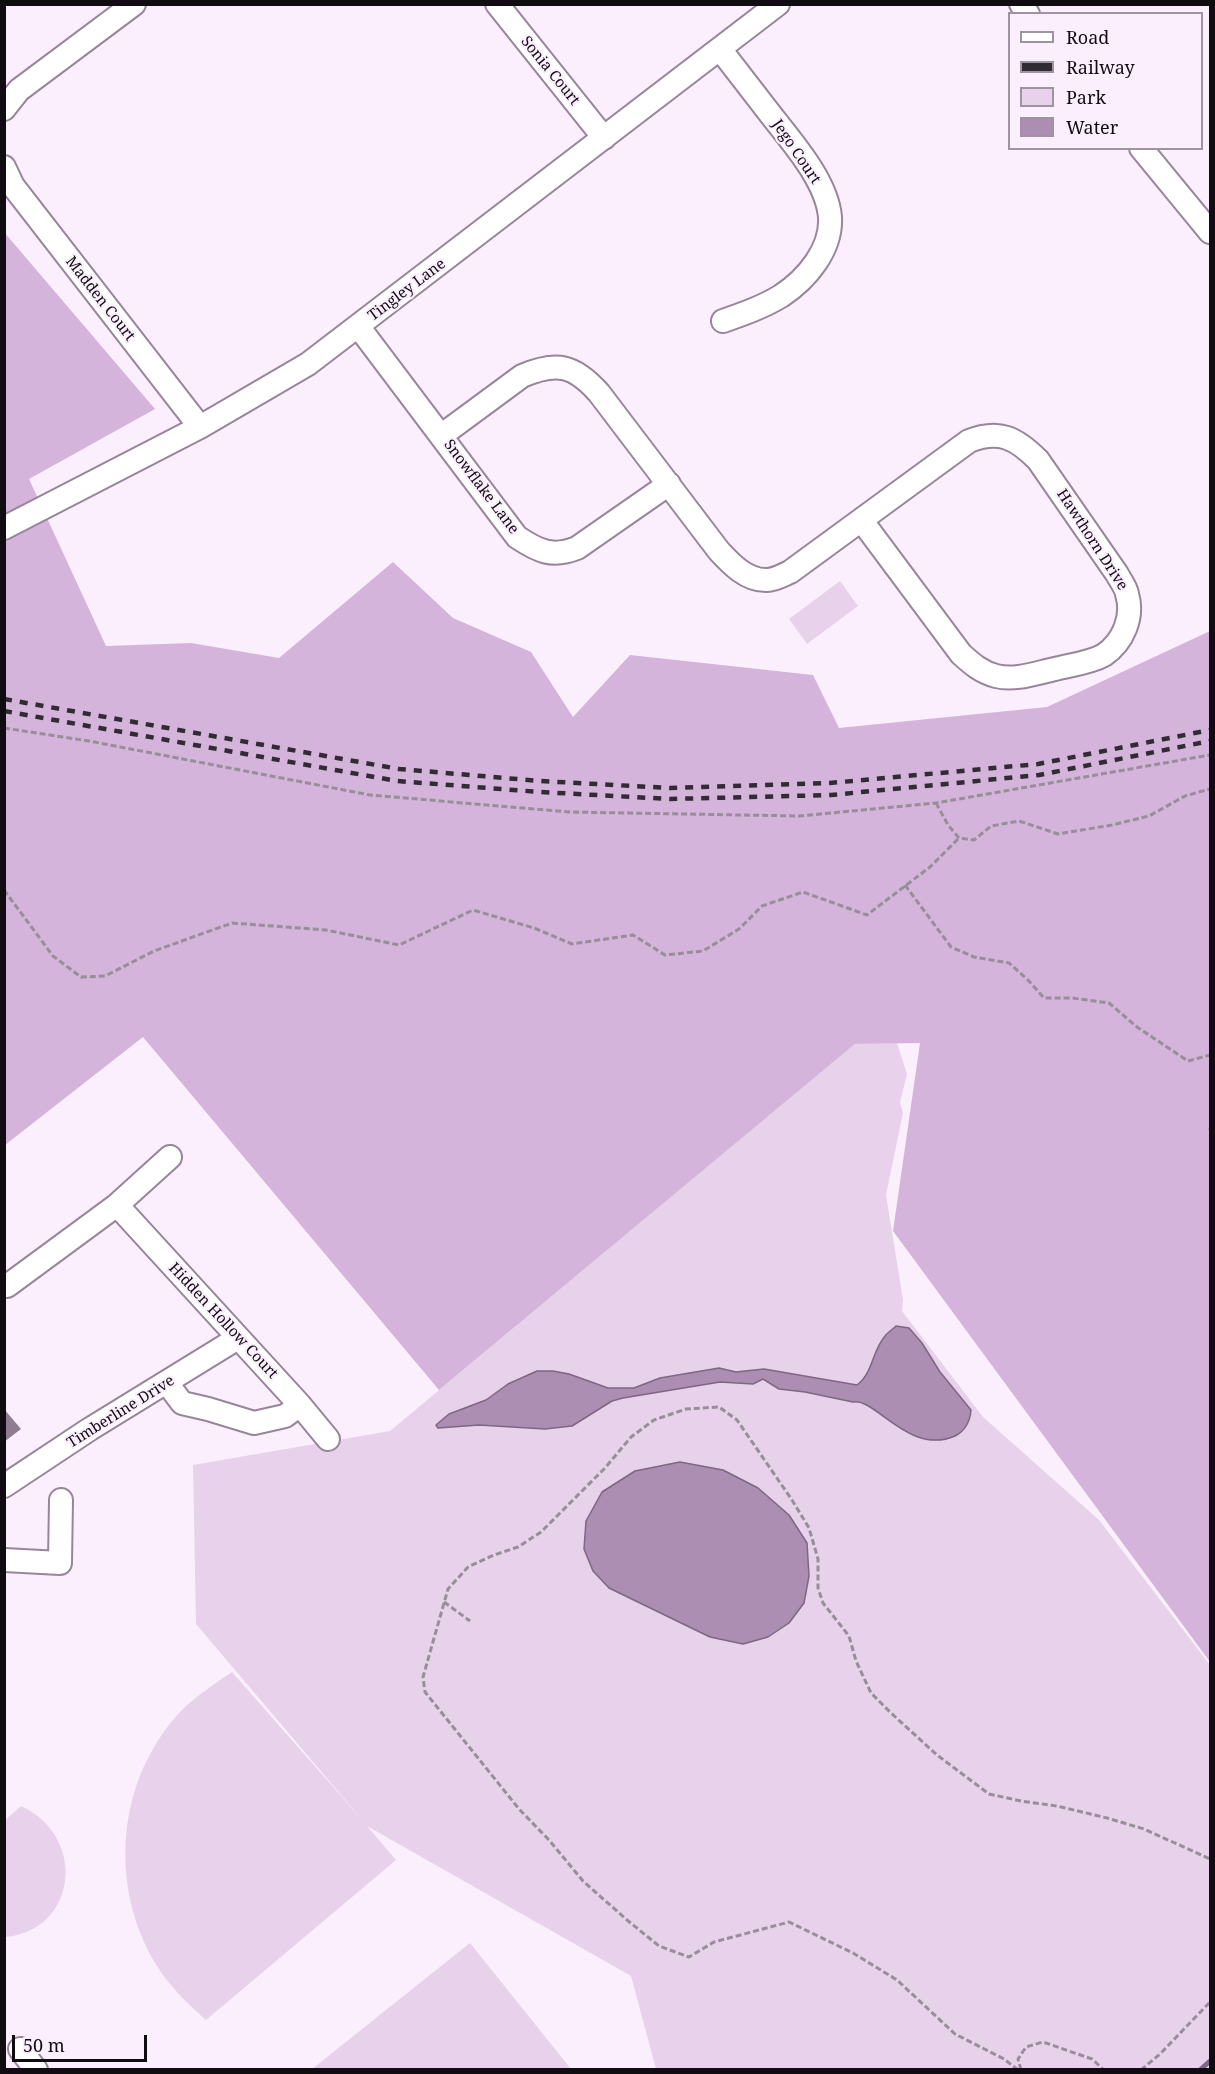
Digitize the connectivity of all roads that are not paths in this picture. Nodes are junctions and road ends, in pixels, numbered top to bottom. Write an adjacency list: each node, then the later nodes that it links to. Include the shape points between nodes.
1 (134, 4): 5 (street, via 19,90)
2 (497, 4): 6 (street, Sonia Court)
3 (778, 4): 4 (street, Tingley Lane)
4 (720, 49): 6 (street, Tingley Lane); 10 (street, Jego Court, via 802,156 821,188 830,216 828,239 802,280 782,295)
5 (4, 110)
6 (604, 138): 11 (street, Tingley Lane)
7 (1143, 150): 9 (street)
8 (4, 168): 12 (street, Madden Court, via 13,186)
9 (1210, 232)
10 (723, 321)
11 (358, 326): 12 (street, Tingley Lane, via 308,364); 13 (street, Snowflake Lane)
12 (200, 427): 16 (street, Tingley Lane)
13 (442, 435): 14 (street, Hawthorn Drive, via 522,376 552,367 571,369 599,393); 14 (street, Snowflake Lane, via 517,537 547,553 577,548)
14 (669, 484): 15 (street, Hawthorn Drive, via 719,551 736,569 756,578 767,580 790,573)
15 (862, 521): 15 (street, Hawthorn Drive, via 961,654 980,671 1017,678 1087,661 1118,643 1127,626 1130,608 1117,574 1038,460 1015,441 985,434 969,441)
16 (4, 528)
17 (170, 1157): 18 (street)
18 (117, 1205): 19 (street); 20 (street, Hidden Hollow Court)
19 (8, 1286)
20 (238, 1338): 21 (street, Timberline Drive); 22 (street, Hidden Hollow Court)
21 (167, 1383): 22 (street, via 182,1403 254,1423 285,1416); 24 (street, Timberline Drive)
22 (300, 1405): 23 (street, Hidden Hollow Court)
23 (328, 1439)
24 (4, 1486)
25 (61, 1500): 26 (street, via 60,1563)
26 (4, 1560)
27 (20, 2049): 28 (street)
28 (36, 2070)

